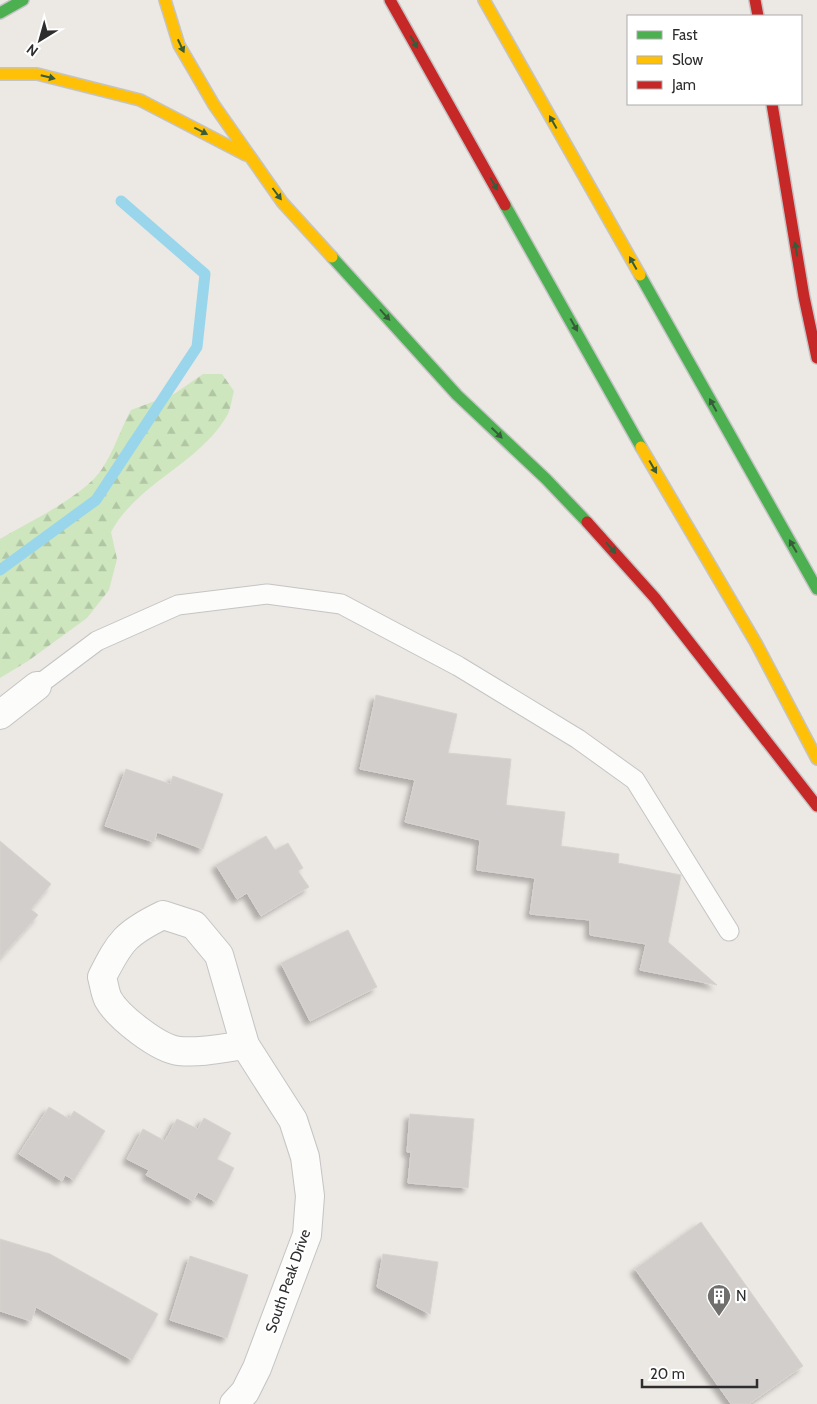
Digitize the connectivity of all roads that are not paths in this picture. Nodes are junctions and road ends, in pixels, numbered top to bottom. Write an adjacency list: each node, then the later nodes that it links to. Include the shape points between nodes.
1 (23, 0): 6 (main road)
2 (165, 0): 10 (main road, one-way to 10, via 179,45)
3 (390, 0): 15 (main road, one-way to 15, via 646,455 756,643)
4 (484, 0): 12 (main road, one-way to 4)
5 (755, 0): 7 (main road)
6 (0, 13)
7 (758, 15)
8 (0, 74): 10 (main road, one-way to 10, via 37,74 140,100)
9 (772, 105): 11 (main road, one-way to 9)
10 (248, 155): 16 (main road, one-way to 16, via 282,202 457,395 546,479 655,598)
11 (817, 358)
12 (817, 588)
13 (37, 686): 14 (street); 17 (lane, via 97,641 178,605 267,594 341,604 458,666 578,739 635,780)
14 (0, 715)
15 (817, 759)
16 (817, 806)
17 (729, 931)
18 (245, 1045): 18 (street, South Peak Drive, via 206,1051 177,1051 151,1039 129,1022 108,999 102,977 115,951 135,929 163,916 194,925 219,955); 19 (street, South Peak Drive, via 293,1120 305,1157 310,1196 307,1234 257,1368 245,1392)
19 (234, 1404)

